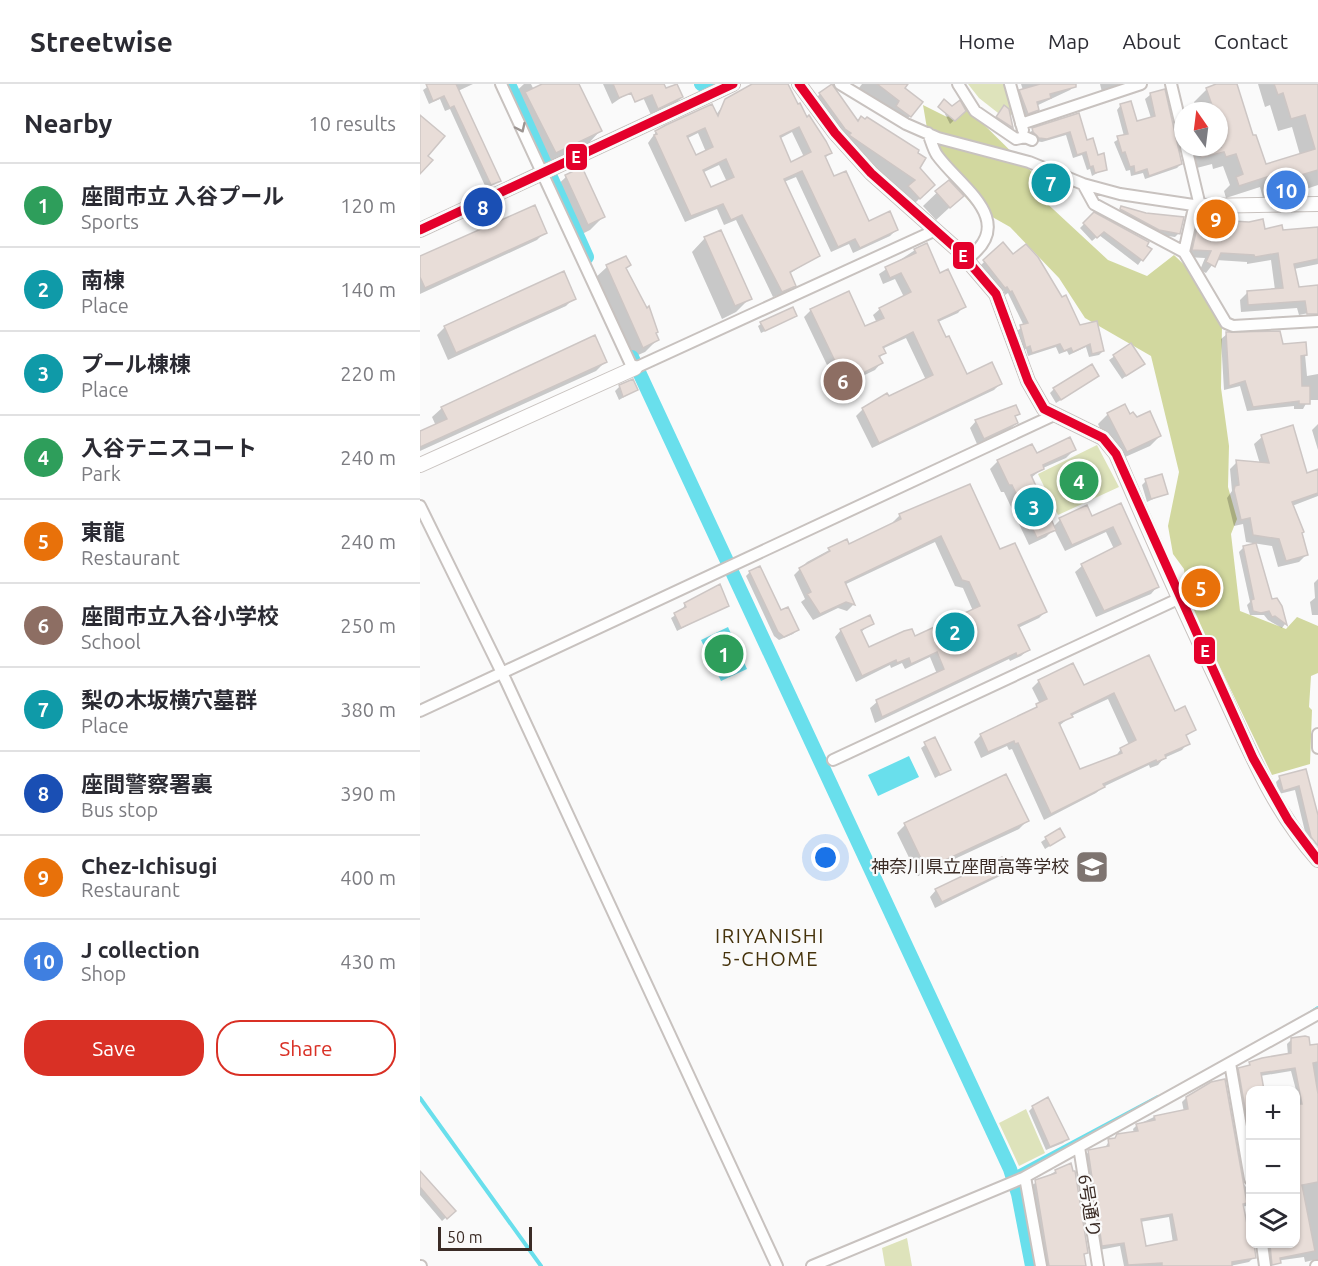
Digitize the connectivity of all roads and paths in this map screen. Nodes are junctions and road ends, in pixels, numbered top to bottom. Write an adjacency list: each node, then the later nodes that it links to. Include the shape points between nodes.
1 (501, 84): 13 (street, one-way to 13)
2 (733, 84): 13 (street)
3 (800, 84): 18 (street, via 835,133 871,172)
4 (840, 84): 11 (street)
5 (958, 84): 10 (street, via 975,111 1016,139 1028,138)
6 (1010, 84): 10 (street)
7 (1141, 84): 10 (street)
8 (1171, 84): 9 (street)
9 (1175, 102)
10 (1021, 124)
11 (928, 133): 14 (street, via 1029,162); 20 (street, via 936,153 986,212 985,242)
12 (1188, 156): 16 (street)
13 (543, 172): 17 (street); 22 (street)
14 (1083, 184): 16 (street); 19 (street, via 1094,204)
15 (1318, 204): 16 (street)
16 (1200, 206): 19 (street, via 1193,212)
17 (420, 230)
18 (936, 230): 20 (street); 22 (street)
19 (1184, 252): 21 (street, via 1226,323 1233,326)
20 (967, 259): 23 (street, via 1000,300 1032,391)
21 (1318, 321)
22 (638, 367): 24 (street)
23 (1052, 416): 26 (street, via 1104,438 1116,454); 27 (street)
24 (420, 465)
25 (420, 506): 27 (street)
26 (1178, 599): 31 (street); 32 (street, via 1281,814)
27 (502, 673): 28 (street); 39 (street)
28 (420, 711)
29 (1318, 734): 30 (street)
30 (1318, 748)
31 (833, 760)
32 (1318, 860)
33 (1318, 1014): 34 (street)
34 (1230, 1063): 35 (street); 36 (street)
35 (1079, 1147): 37 (street); 42 (street, 6号通り)
36 (1246, 1151)
37 (1024, 1177): 40 (street); 41 (street)
38 (1263, 1248): 43 (street)
39 (777, 1266)
40 (812, 1266)
41 (1041, 1266)
42 (1098, 1266)
43 (1265, 1266)

